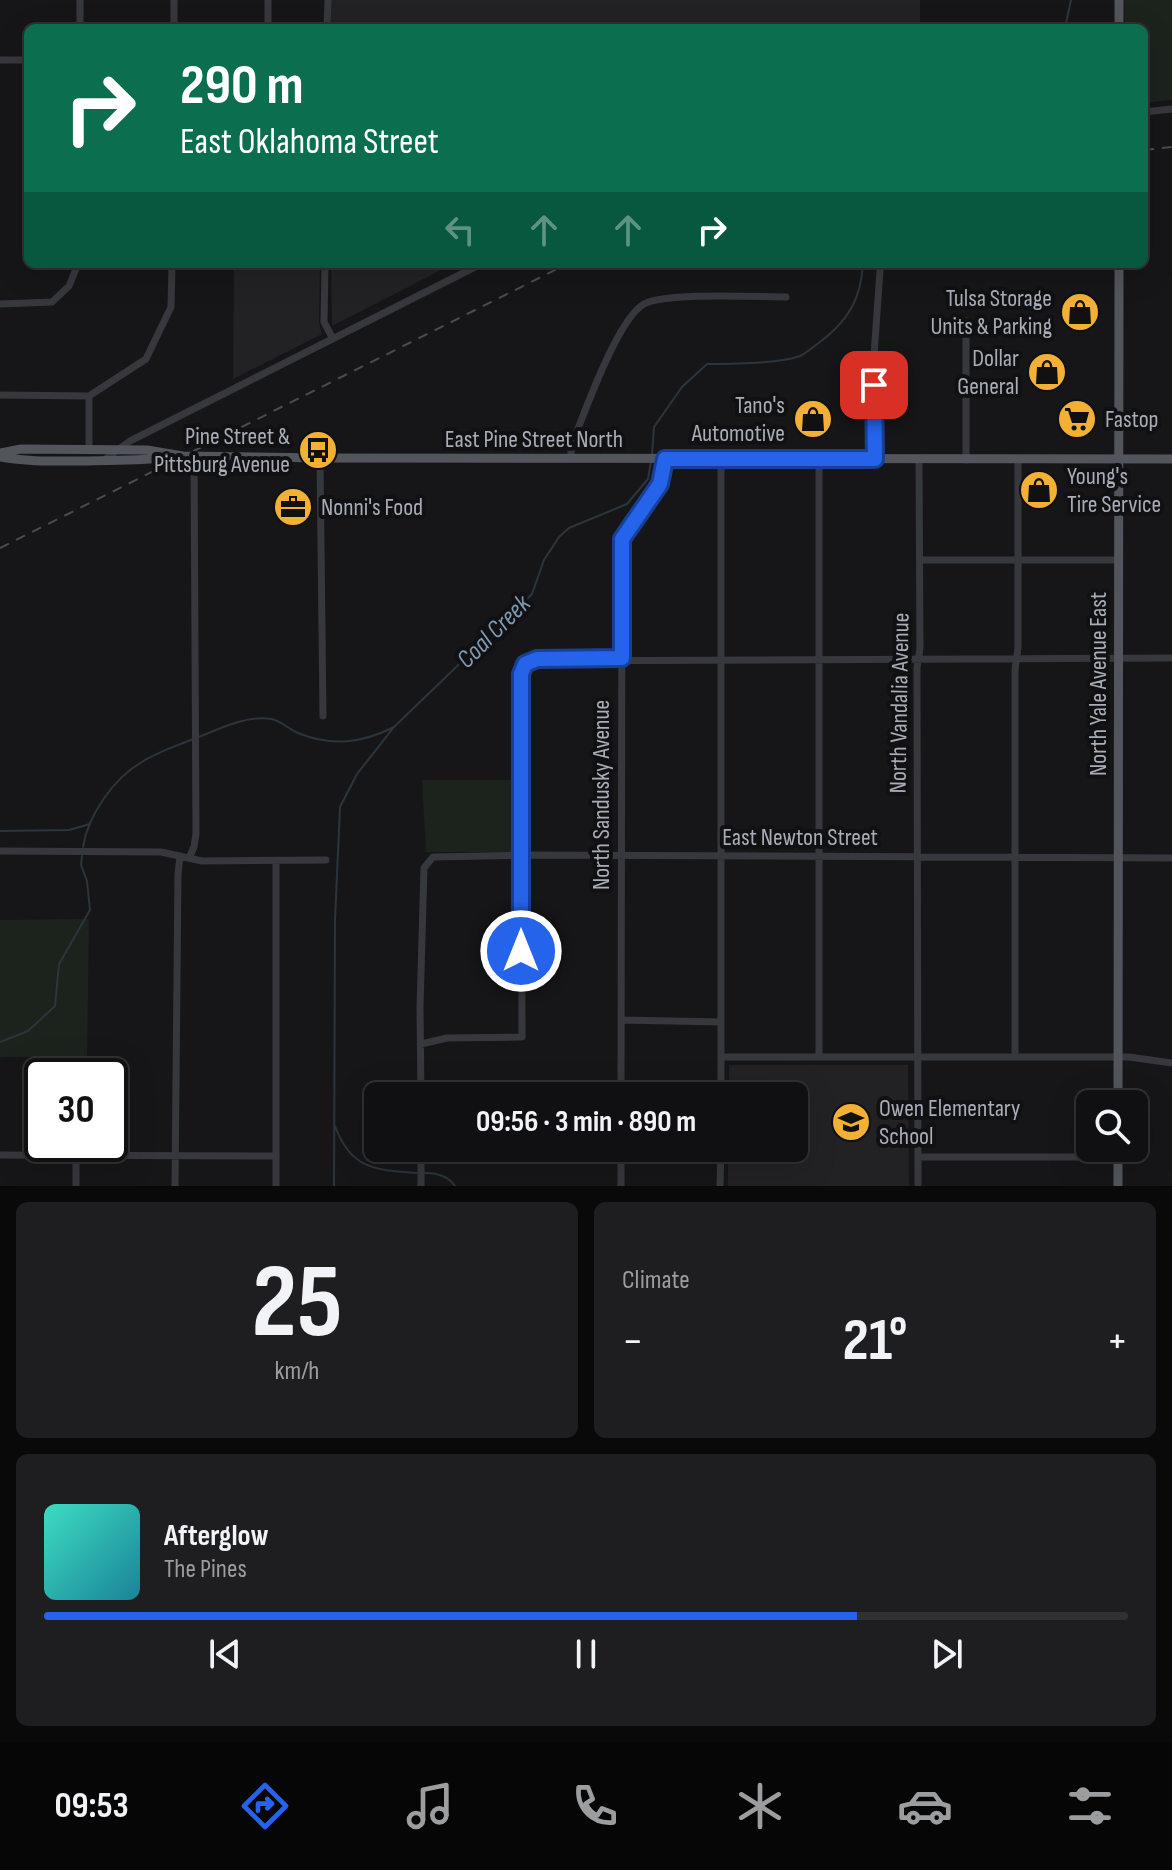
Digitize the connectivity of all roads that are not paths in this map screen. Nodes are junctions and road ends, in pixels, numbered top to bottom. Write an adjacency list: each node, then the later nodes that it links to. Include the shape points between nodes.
1 (80, 0): 6 (street)
2 (174, 0): 7 (street)
3 (268, 0): 8 (street)
4 (328, 0): 9 (street)
5 (1119, 0): 10 (main road)
6 (80, 24)
7 (174, 24)
8 (268, 24)
9 (327, 24)
10 (1119, 24)
11 (0, 60): 12 (street)
12 (24, 60)
13 (1172, 109): 14 (street)
14 (1148, 112)
15 (76, 268): 22 (street, via 69,286 52,302)
16 (172, 268): 26 (street, via 171,307 146,359)
17 (325, 268): 24 (street, via 324,322)
18 (473, 268): 24 (street)
19 (1119, 268): 37 (main road, North Yale Avenue East)
20 (880, 271): 36 (street)
21 (786, 297): 32 (street, via 674,298 645,304 624,324 571,446)
22 (0, 304)
23 (966, 321): 41 (street)
24 (333, 339): 28 (street)
25 (0, 395): 26 (street)
26 (89, 396): 27 (street)
27 (89, 450): 28 (main road, East Pine Street North); 29 (main road, East Pine Street North, via 21,449)
28 (118, 450): 30 (main road, East Pine Street North); 39 (street)
29 (0, 455): 39 (main road, East Pine Street North, via 20,461)
30 (188, 456): 31 (main road, East Pine Street North); 39 (main road, East Pine Street North); 57 (street, via 196,834 194,847)
31 (320, 458): 32 (main road, East Pine Street North); 53 (street)
32 (571, 459): 33 (main road, East Pine Street North)
33 (663, 459): 34 (main road, East Pine Street North); 46 (street, North Sandusky Avenue, via 660,484 622,539)
34 (721, 459): 35 (main road, East Pine Street North); 47 (street)
35 (819, 459): 36 (main road, East Pine Street North); 48 (street)
36 (875, 459): 40 (main road, East Pine Street North)
37 (1118, 459): 38 (main road, East Pine Street North); 42 (main road, East Pine Street North); 45 (main road, North Yale Avenue East)
38 (1172, 459)
39 (104, 460)
40 (919, 460): 41 (main road, East Pine Street North); 44 (street, North Vandalia Avenue)
41 (966, 460): 42 (main road, East Pine Street North)
42 (1018, 460): 43 (street)
43 (1018, 559): 44 (street); 45 (street); 49 (street)
44 (920, 560): 52 (street, North Vandalia Avenue)
45 (1119, 560): 50 (main road, North Yale Avenue East)
46 (622, 658): 47 (street); 55 (street, via 537,659 525,664); 56 (street, North Sandusky Avenue)
47 (722, 658): 48 (street); 58 (street)
48 (819, 658): 52 (street); 59 (street)
49 (1017, 658): 50 (street); 52 (street); 61 (street)
50 (1118, 658): 51 (street); 62 (main road, North Yale Avenue East)
51 (1172, 658)
52 (918, 659): 60 (street, North Vandalia Avenue)
53 (323, 716)
54 (0, 851): 57 (street, via 161,852)
55 (521, 856): 56 (street, East Newton Street); 68 (street, East Newton Street, via 438,856 424,868); 68 (street, via 522,1037 447,1038)
56 (621, 856): 58 (street, East Newton Street); 66 (street, North Sandusky Avenue)
57 (184, 857): 65 (street); 83 (street, via 178,874)
58 (721, 857): 59 (street, East Newton Street); 67 (street)
59 (819, 858): 60 (street, East Newton Street); 70 (street)
60 (917, 858): 61 (street, East Newton Street); 71 (street, North Vandalia Avenue)
61 (1015, 858): 62 (street, East Newton Street); 72 (street)
62 (1118, 858): 63 (street, East Newton Street); 73 (main road, North Yale Avenue East)
63 (1172, 858)
64 (326, 860): 65 (street)
65 (276, 862): 84 (street)
66 (621, 1020): 67 (street); 76 (street, North Sandusky Avenue)
67 (721, 1022): 69 (street)
68 (421, 1044): 75 (street)
69 (721, 1057): 70 (street); 77 (street)
70 (819, 1057): 71 (street)
71 (916, 1057): 72 (street); 85 (street, North Vandalia Avenue)
72 (1015, 1057): 73 (street)
73 (1118, 1057): 74 (street); 78 (main road, North Yale Avenue East)
74 (1172, 1063)
75 (421, 1082)
76 (621, 1082)
77 (721, 1082)
78 (1118, 1090)
79 (1076, 1154): 85 (street)
80 (0, 1155): 81 (street)
81 (24, 1155)
82 (128, 1156): 83 (street)
83 (176, 1156): 84 (street); 92 (street)
84 (276, 1156): 93 (street)
85 (918, 1157): 97 (street, North Vandalia Avenue)
86 (76, 1162): 91 (street)
87 (421, 1162): 94 (street)
88 (621, 1162): 95 (street)
89 (721, 1162): 96 (street)
90 (1118, 1162): 98 (main road)
91 (76, 1186)
92 (175, 1186)
93 (276, 1186)
94 (421, 1186)
95 (621, 1186)
96 (720, 1186)
97 (918, 1186)
98 (1118, 1186)

